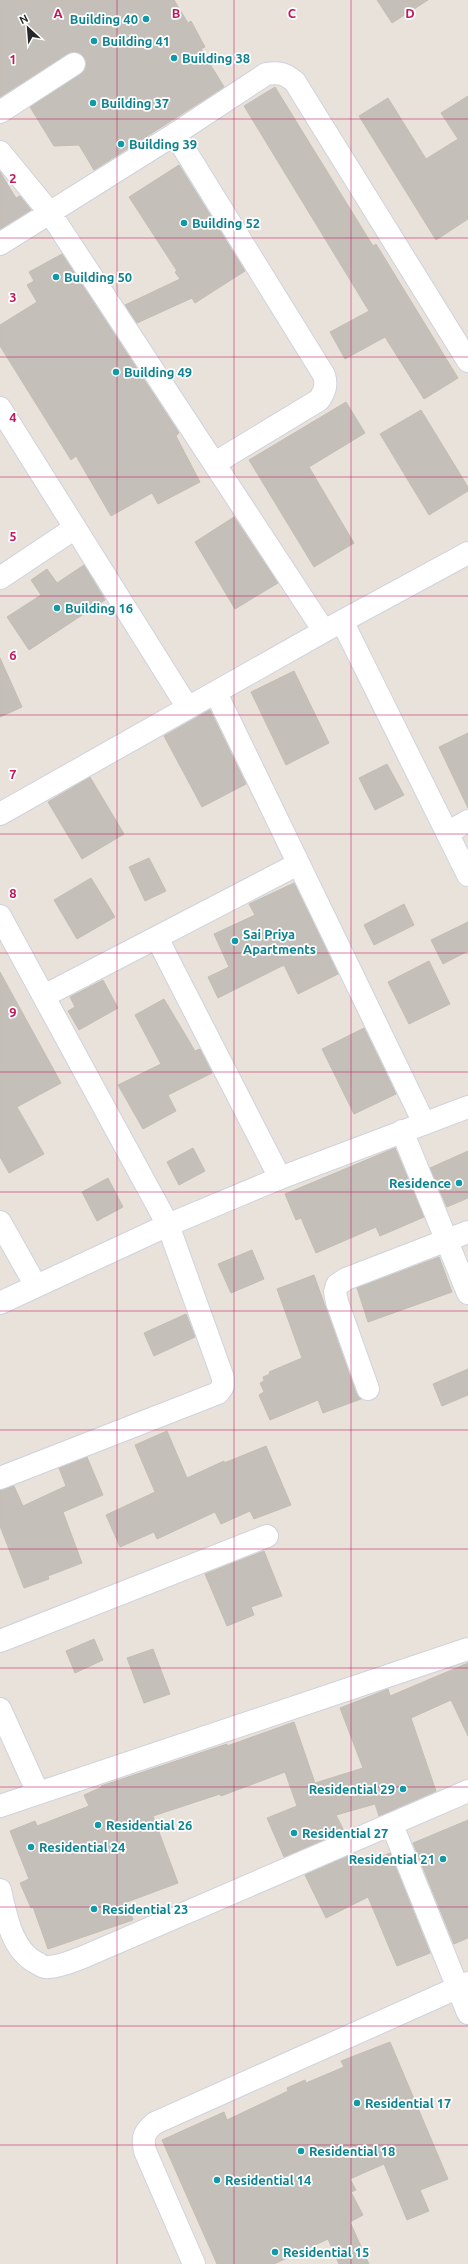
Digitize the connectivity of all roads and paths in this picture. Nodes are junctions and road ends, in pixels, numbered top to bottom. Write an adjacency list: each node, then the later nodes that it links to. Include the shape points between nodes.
1 (74, 64): 2 (street)
2 (0, 112)
3 (175, 134): 5 (street); 7 (street, via 266,74 276,72 288,75 295,82); 9 (street, via 324,375 326,383 319,400)
4 (0, 152): 5 (street)
5 (50, 213): 6 (street); 9 (street)
6 (0, 244)
7 (468, 360)
8 (0, 409): 10 (street)
9 (215, 463): 13 (street)
10 (75, 528): 12 (street); 15 (street)
11 (468, 553): 13 (street)
12 (0, 578)
13 (333, 626): 14 (street); 18 (street)
14 (216, 693): 15 (street); 19 (street)
15 (188, 708): 16 (street)
16 (0, 814)
17 (468, 821): 18 (street)
18 (447, 833): 20 (street)
19 (298, 864): 22 (street); 25 (street)
20 (468, 875)
21 (0, 916): 23 (street)
22 (157, 938): 23 (street); 27 (street)
23 (44, 996): 29 (street)
24 (468, 1107): 25 (street)
25 (424, 1124): 26 (street)
26 (402, 1131): 27 (street); 31 (street)
27 (280, 1178): 29 (street)
28 (0, 1222): 32 (street)
29 (168, 1225): 32 (street); 36 (street, via 223,1378 218,1393)
30 (468, 1232): 31 (street)
31 (446, 1240): 33 (street); 35 (street, via 346,1279 337,1285 337,1302)
32 (36, 1286): 34 (street)
33 (468, 1293)
34 (0, 1303)
35 (368, 1389)
36 (0, 1478)
37 (267, 1536): 38 (street)
38 (0, 1641)
39 (468, 1649): 42 (street)
40 (0, 1709): 42 (street)
41 (468, 1791): 44 (street)
42 (38, 1793): 43 (street)
43 (0, 1806)
44 (392, 1825): 45 (street, via 81,1958 46,1968 32,1961 13,1935); 46 (street, via 459,1986)
45 (0, 1890)
46 (463, 1985): 47 (street); 48 (street, via 155,2122 147,2130 142,2139 145,2151)
47 (468, 2013)
48 (194, 2264)

